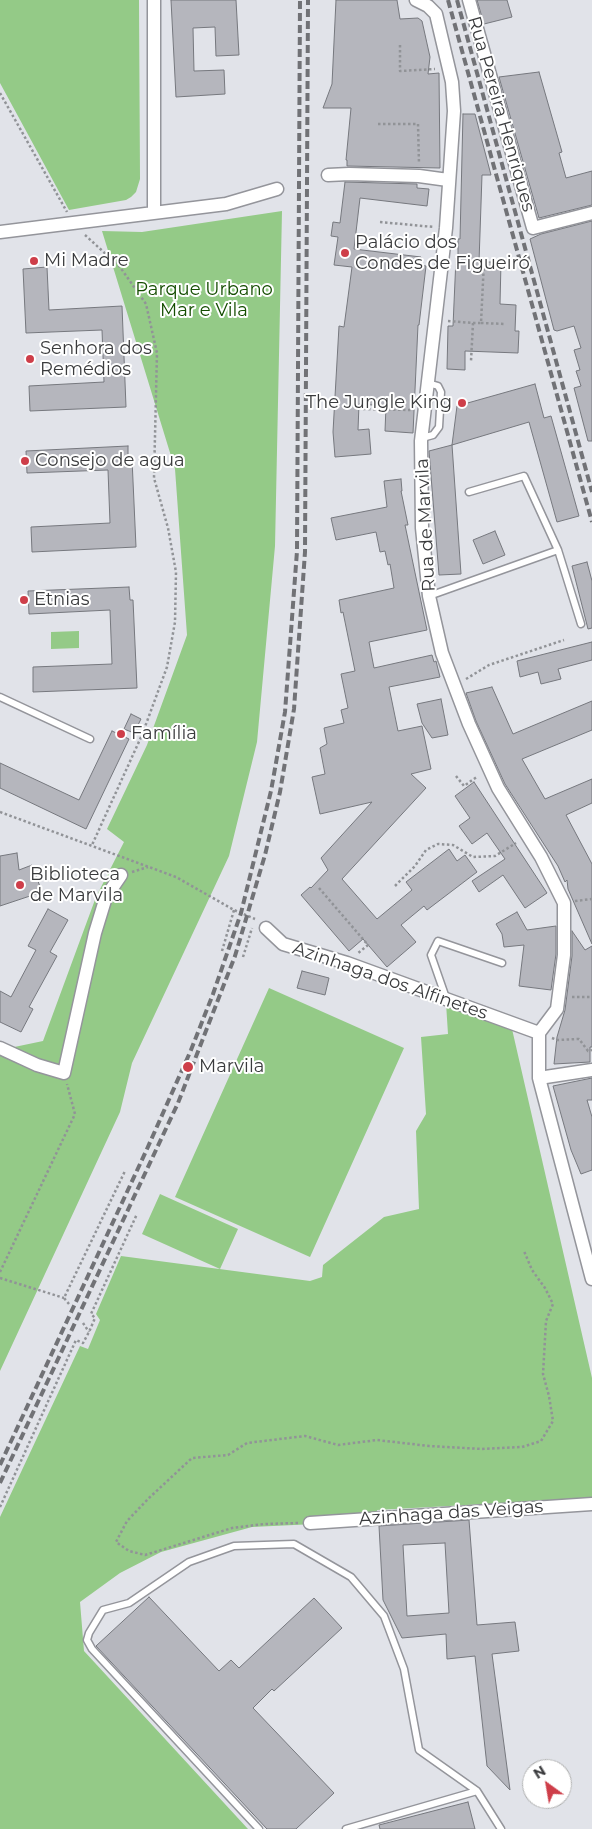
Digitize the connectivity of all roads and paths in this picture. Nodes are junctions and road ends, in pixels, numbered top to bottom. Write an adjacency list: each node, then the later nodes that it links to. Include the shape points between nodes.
1 (154, 0): 12 (street)
2 (416, 0): 5 (street, Rua de Marvila, via 436,14)
3 (469, 0): 13 (street, Rua Pereira Henriques, via 533,228)
4 (400, 45): 5 (path, via 400,71)
5 (449, 68): 10 (street, Rua de Marvila, via 454,111)
6 (0, 93): 15 (path)
7 (378, 124): 9 (path, via 418,124)
8 (328, 175): 9 (street)
9 (419, 176): 10 (street)
10 (448, 180): 16 (street, Rua de Marvila)
11 (277, 189): 12 (street, via 226,204)
12 (154, 213): 15 (street)
13 (592, 213)
14 (380, 222): 16 (path)
15 (71, 223): 17 (street); 40 (path, via 120,267 146,304 157,353 154,478 176,572 175,622 167,667 142,735)
16 (446, 228): 24 (street, Rua de Marvila)
17 (0, 232)
18 (484, 261): 21 (path)
19 (448, 321): 20 (path)
20 (473, 322): 21 (path); 23 (path)
21 (481, 323): 22 (path)
22 (506, 324)
23 (471, 361)
24 (428, 383): 26 (street, Rua de Marvila); 27 (lane, via 438,386 441,392 439,428)
25 (363, 409): 26 (path)
26 (425, 410): 27 (street, Rua de Marvila)
27 (422, 438): 30 (street, Rua de Marvila, via 422,528)
28 (469, 492): 29 (lane, via 524,476)
29 (558, 550): 30 (lane); 31 (lane)
30 (429, 596): 33 (street, Rua de Marvila, via 442,653)
31 (581, 624)
32 (564, 640): 33 (path, via 489,665)
33 (454, 686): 36 (street, Rua de Marvila)
34 (0, 697): 35 (lane)
35 (90, 739)
36 (489, 768): 37 (path, via 464,786); 39 (street, Rua de Marvila)
37 (456, 776)
38 (0, 812): 40 (path)
39 (528, 835): 42 (path, via 494,856 473,857 453,845 438,844 426,850); 51 (street, Rua de Marvila, via 564,903 564,955)
40 (92, 845): 44 (path, via 176,877)
41 (121, 875): 58 (street, via 106,897 95,933)
42 (396, 886)
43 (319, 888): 49 (path, via 368,945)
44 (234, 910): 45 (path); 47 (path)
45 (255, 919): 46 (path); 48 (path)
46 (266, 928): 49 (street, Azinhaga dos Alfinetes, via 283,944)
47 (222, 951)
48 (243, 957)
49 (347, 963): 53 (street, Azinhaga dos Alfinetes)
50 (502, 963): 53 (lane, via 438,941 431,955)
51 (558, 996): 52 (path); 54 (street, Rua de Marvila, via 557,1009)
52 (592, 997)
53 (447, 999): 54 (street, Azinhaga dos Alfinetes)
54 (539, 1033): 56 (path, via 556,1040 578,1039); 59 (street)
55 (0, 1048): 58 (street)
56 (592, 1050)
57 (592, 1070): 59 (street)
58 (64, 1073): 63 (path, via 75,1114)
59 (539, 1078): 65 (street)
60 (125, 1171): 66 (path)
61 (137, 1214): 69 (path, via 91,1314 95,1318)
62 (524, 1251): 72 (path, via 553,1304 546,1321 543,1374 553,1421 541,1441 522,1447 482,1448 377,1440 338,1445 305,1436 247,1443 228,1455 192,1458 127,1521 116,1542 144,1555 232,1528)
63 (0, 1272)
64 (0, 1278): 66 (path)
65 (592, 1279)
66 (64, 1298): 67 (path)
67 (69, 1304)
68 (83, 1323): 69 (path)
69 (89, 1332): 71 (path, via 83,1343 76,1340)
70 (592, 1504): 72 (street, Azinhaga das Veigas)
71 (0, 1507)
72 (310, 1523)
73 (477, 1791): 74 (lane, via 418,1750 404,1669 384,1616 350,1577 294,1544 234,1546 189,1562 129,1603 104,1610 88,1633 87,1640); 75 (lane); 76 (lane)
74 (259, 1829)
75 (346, 1829)
76 (501, 1829)

